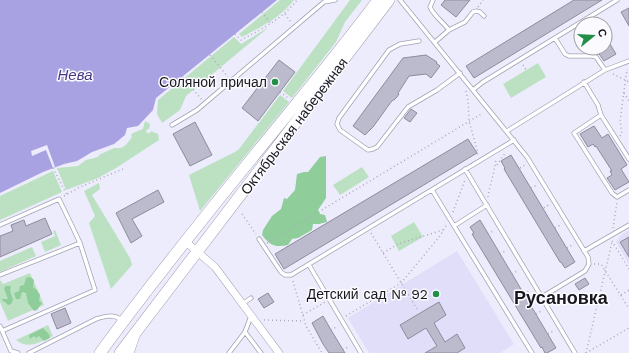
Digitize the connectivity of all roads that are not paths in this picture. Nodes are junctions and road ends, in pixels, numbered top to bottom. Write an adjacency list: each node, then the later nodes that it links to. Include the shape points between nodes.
1 (335, 0): 18 (lane, via 324,2 197,110)
2 (378, 0): 30 (main road, Октябрьская набережная)
3 (389, 0): 32 (main road, Октябрьская набережная)
4 (400, 0): 11 (lane)
5 (433, 0): 8 (lane, via 430,7 433,13)
6 (617, 0): 9 (lane)
7 (484, 16): 8 (lane, via 480,12 473,12 465,22)
8 (449, 30): 11 (lane)
9 (555, 38): 13 (lane, via 565,54 596,57); 16 (lane)
10 (419, 41): 14 (lane, via 400,44 389,50 338,118 340,130 368,150 373,149 408,107)
11 (435, 42): 14 (lane)
12 (628, 62): 13 (lane)
13 (605, 70): 15 (lane)
14 (460, 73): 16 (lane)
15 (584, 82): 17 (lane); 19 (lane)
16 (473, 90): 19 (lane)
17 (601, 115): 21 (lane); 24 (lane, via 574,133 612,193 618,197)
18 (172, 125)
19 (507, 131): 20 (lane)
20 (512, 141): 22 (lane); 33 (lane, via 528,157)
21 (629, 160)
22 (465, 169): 23 (lane); 25 (lane)
23 (432, 190): 28 (lane); 34 (lane)
24 (629, 190)
25 (487, 205): 28 (lane); 36 (lane)
26 (0, 225): 31 (lane, via 58,199)
27 (629, 225): 33 (lane)
28 (454, 226): 54 (lane)
29 (260, 239): 34 (lane, via 285,275 291,275)
30 (186, 242): 32 (street); 40 (main road, Октябрьская набережная)
31 (80, 243): 35 (lane); 43 (lane, via 95,290)
32 (198, 251): 38 (street, via 215,267); 42 (main road, Октябрьская набережная)
33 (584, 251): 36 (lane, via 588,258 585,271)
34 (309, 264): 53 (lane)
35 (0, 275)
36 (542, 297): 55 (lane)
37 (251, 298): 38 (lane)
38 (242, 304): 39 (street)
39 (250, 316): 44 (lane); 52 (street)
40 (124, 321): 46 (lane, via 116,316 96,319); 47 (main road, Октябрьская набережная)
41 (0, 326): 43 (lane)
42 (140, 326): 48 (main road, Октябрьская набережная); 49 (street)
43 (2, 331): 45 (lane, via 11,351)
44 (245, 332): 50 (lane); 51 (lane)
45 (18, 353)
46 (29, 353)
47 (100, 353)
48 (120, 353)
49 (130, 353)
50 (229, 353)
51 (260, 353)
52 (279, 353)
53 (361, 353)
54 (532, 353)
55 (575, 353)

